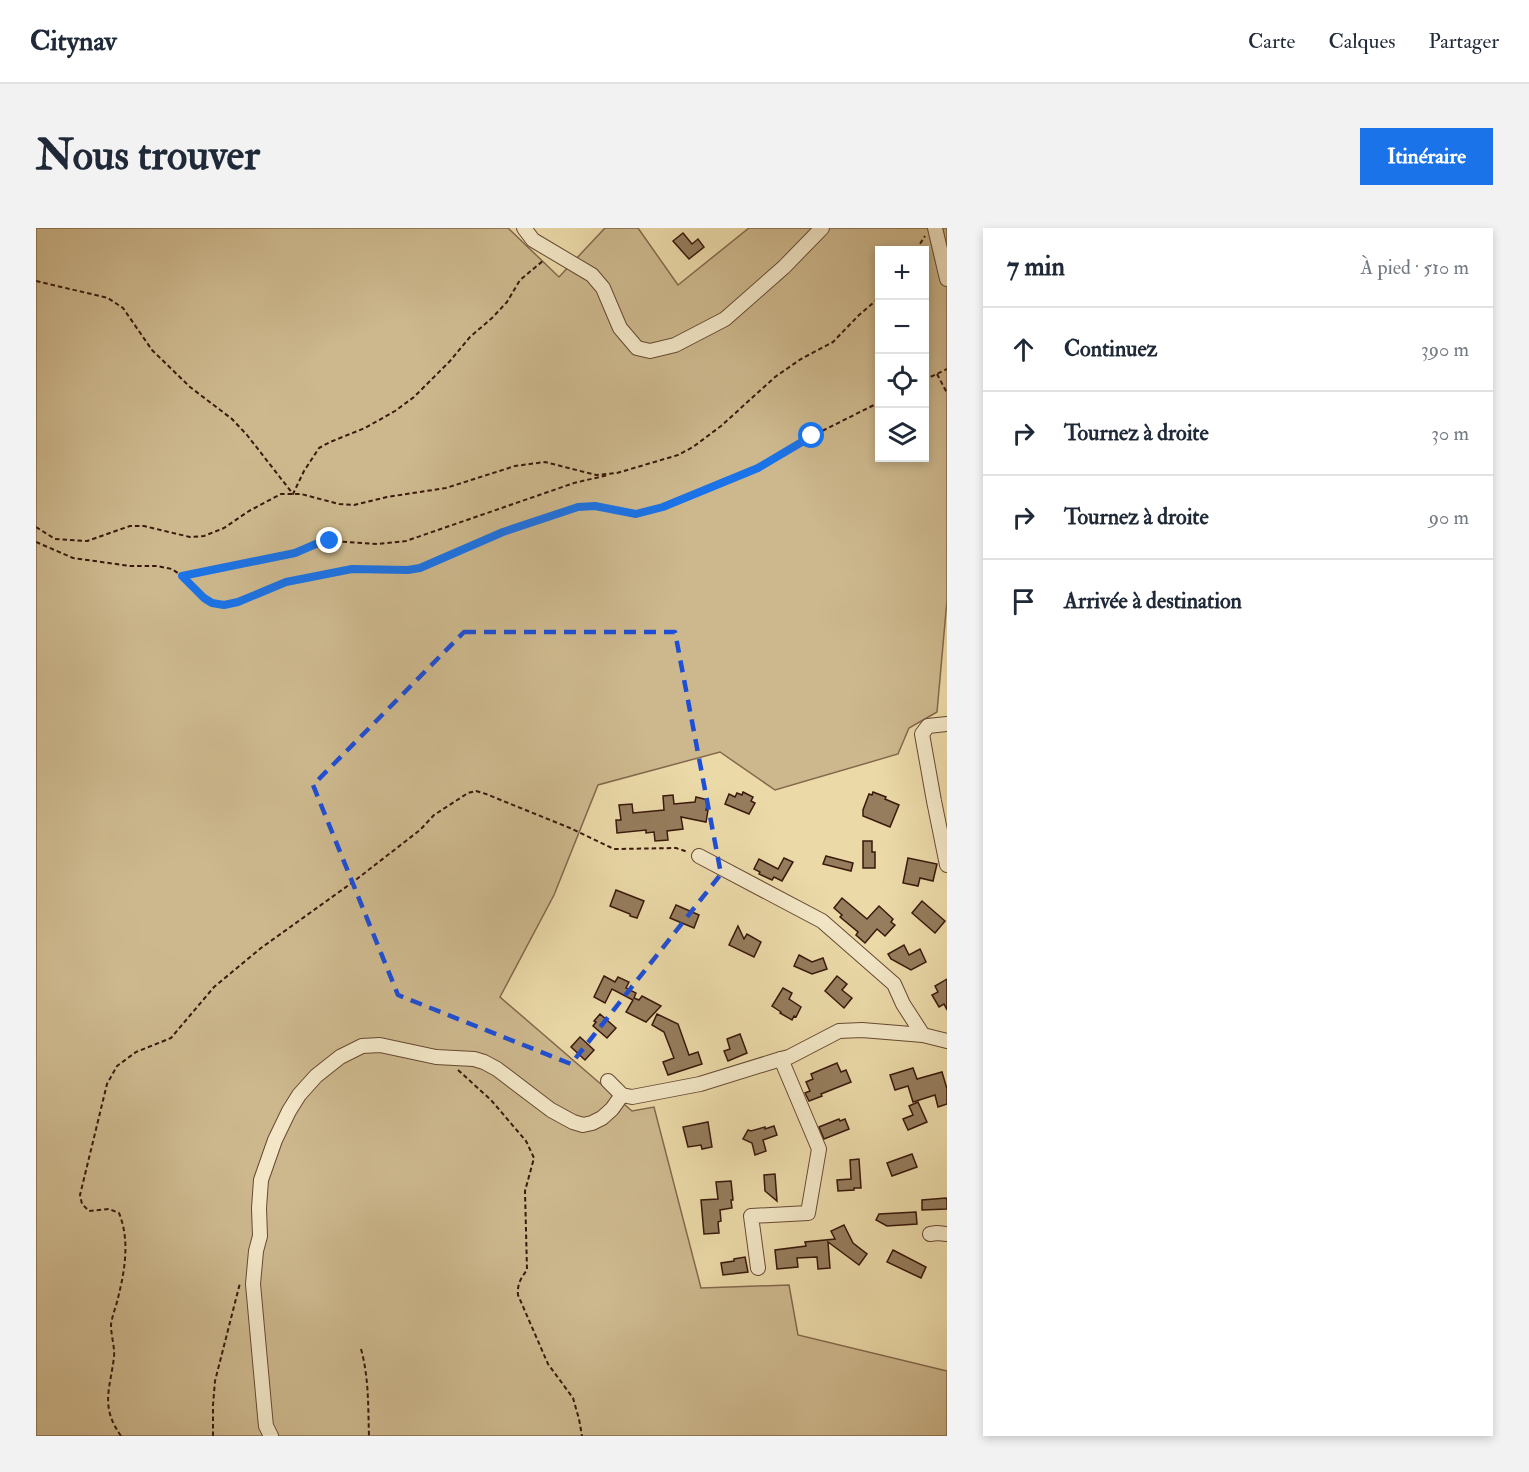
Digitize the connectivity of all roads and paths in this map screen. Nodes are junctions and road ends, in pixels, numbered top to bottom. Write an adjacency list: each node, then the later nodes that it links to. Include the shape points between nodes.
1 (524, 228): 5 (street, via 533,240)
2 (822, 228): 5 (street, via 725,319 675,345 650,351 637,348 620,328 603,288 592,275)
3 (930, 232): 4 (path); 6 (street)
4 (919, 246)
5 (553, 252): 15 (path, via 520,280 507,302 414,397 365,428 319,448)
6 (947, 279)
7 (36, 281): 15 (path, via 108,298 123,308 152,350 190,387 232,419)
8 (876, 300): 14 (path, via 833,342 775,377 693,447)
9 (947, 369): 10 (path)
10 (937, 374): 11 (path); 12 (path)
11 (929, 378)
12 (947, 393)
13 (875, 404): 18 (path, via 758,468 663,507 636,514 595,506 578,507 503,532 420,568 352,569 286,582 224,605 204,598)
14 (616, 473): 15 (path, via 596,475 545,462 515,466 446,489 354,505); 18 (path, via 574,483 406,541 330,541 295,553)
15 (293, 494): 16 (path, via 281,494 204,536 130,526 87,541 54,539)
16 (36, 527)
17 (36, 542): 18 (path, via 73,558 157,566)
18 (182, 576)
19 (947, 724): 21 (street, via 928,726 922,734)
20 (699, 856): 22 (street, via 822,921 894,984); 33 (path, via 676,848 614,849 486,794 468,792 222,980 171,1038 136,1052 117,1066 107,1084 80,1195 90,1212 110,1209 119,1213 123,1222 126,1248 111,1325 114,1354 108,1392 108,1411)
21 (947, 865)
22 (923, 1035): 23 (street); 25 (street, via 839,1031)
23 (947, 1041)
24 (444, 1059): 27 (street, via 484,1062 551,1110 583,1125 602,1118); 35 (street, via 362,1046 306,1086 275,1140 261,1180 260,1236 253,1284 266,1426); 37 (path, via 491,1100 526,1141 534,1158 525,1191 527,1270 517,1287 518,1294 548,1364 573,1398)
25 (781, 1059): 27 (street, via 700,1084 632,1097); 30 (street, via 819,1149 808,1213 751,1215)
26 (608, 1081): 27 (street)
27 (622, 1095)
28 (930, 1234): 29 (street)
29 (947, 1234)
30 (758, 1268)
31 (242, 1277): 34 (path, via 215,1381)
32 (361, 1349): 36 (path, via 368,1385)
33 (121, 1436)
34 (213, 1436)
35 (271, 1436)
36 (369, 1436)
37 (582, 1436)

